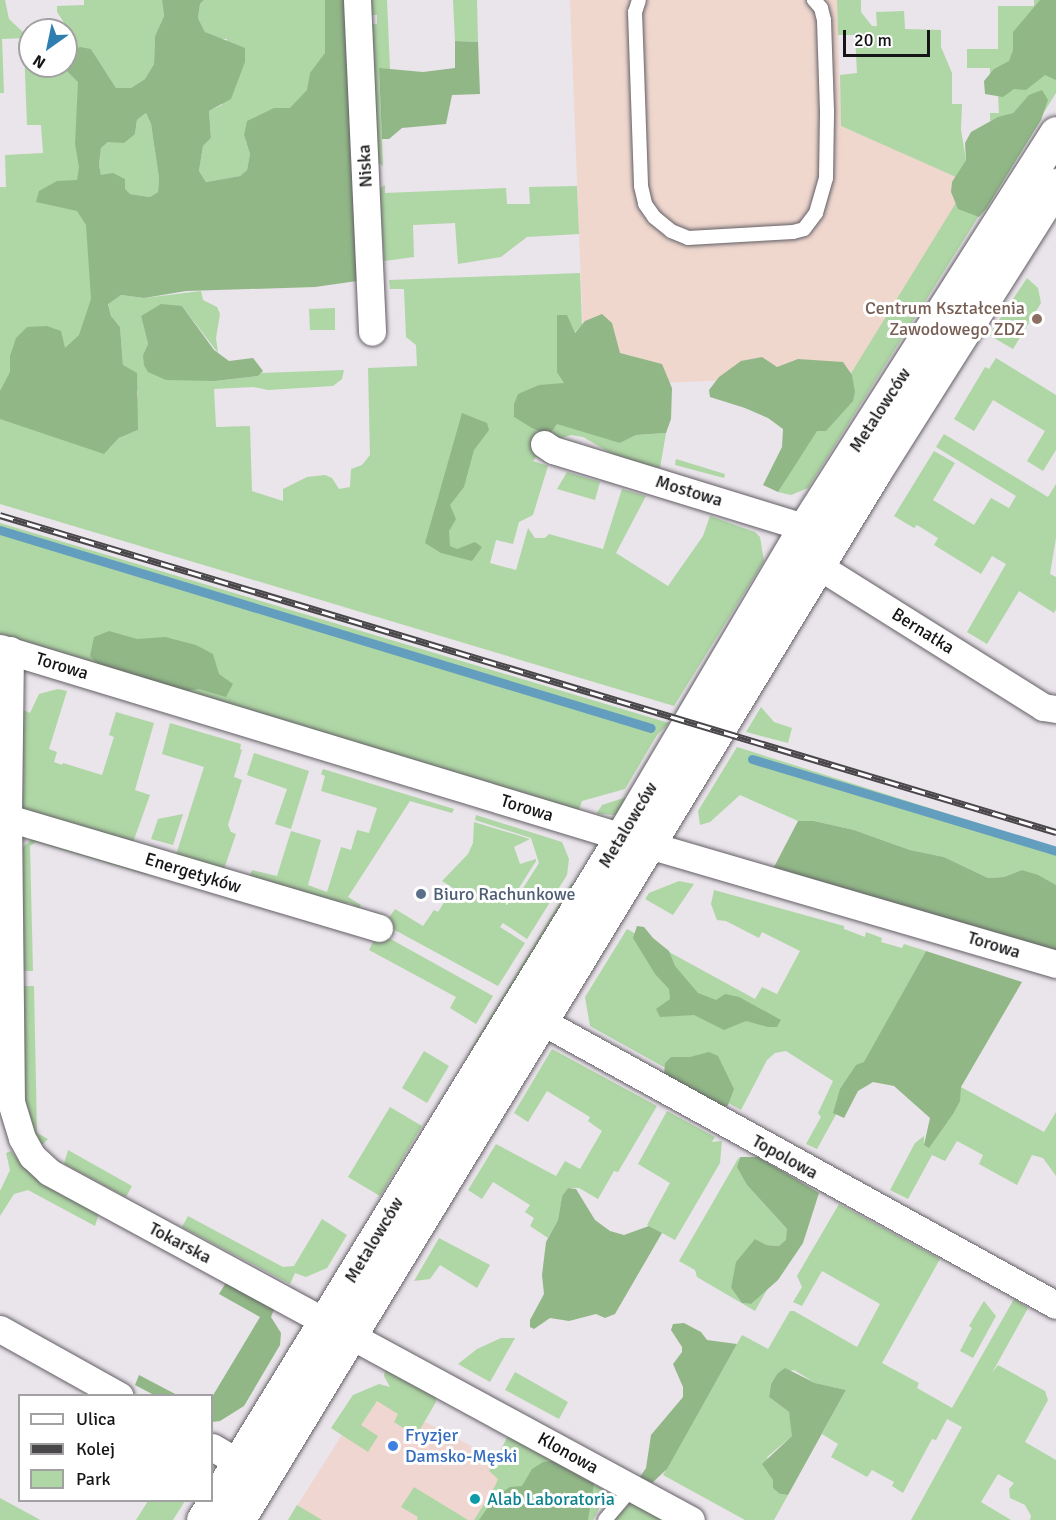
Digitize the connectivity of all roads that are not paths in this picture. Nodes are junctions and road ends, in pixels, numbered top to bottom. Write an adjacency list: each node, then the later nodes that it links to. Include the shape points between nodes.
1 (357, 0): 6 (street, Niska)
2 (639, 0): 3 (lane, via 635,12 641,186 645,204 654,217 688,238 794,232 804,228 816,213 826,178 827,111 824,20)
3 (814, 0)
4 (1056, 133): 8 (street, Metalowców)
5 (1056, 185): 8 (street, Metalowców)
6 (372, 332)
7 (543, 444): 8 (street, Mostowa)
8 (813, 545): 10 (street, Bernatka, via 1043,707); 12 (street, Metalowców)
9 (5, 649): 11 (street, Tokarska); 12 (street, Torowa)
10 (1056, 709)
11 (8, 818): 13 (street, Energetyków); 14 (street, Tokarska)
12 (635, 840): 15 (street, Torowa); 16 (street, Metalowców)
13 (379, 928)
14 (5, 945): 18 (street, Tokarska, via 11,1102 32,1156 49,1172)
15 (1056, 964)
16 (528, 1015): 17 (street, Topolowa); 18 (street, Metalowców)
17 (1056, 1305)
18 (338, 1327): 22 (street, Metalowców); 23 (street, Klonowa)
19 (0, 1329): 20 (street)
20 (118, 1394)
21 (213, 1447): 22 (street)
22 (252, 1470): 24 (street, Metalowców); 25 (street, Metalowców)
23 (632, 1488): 26 (lane); 27 (street, Klonowa)
24 (203, 1520)
25 (238, 1520)
26 (605, 1520)
27 (691, 1520)

